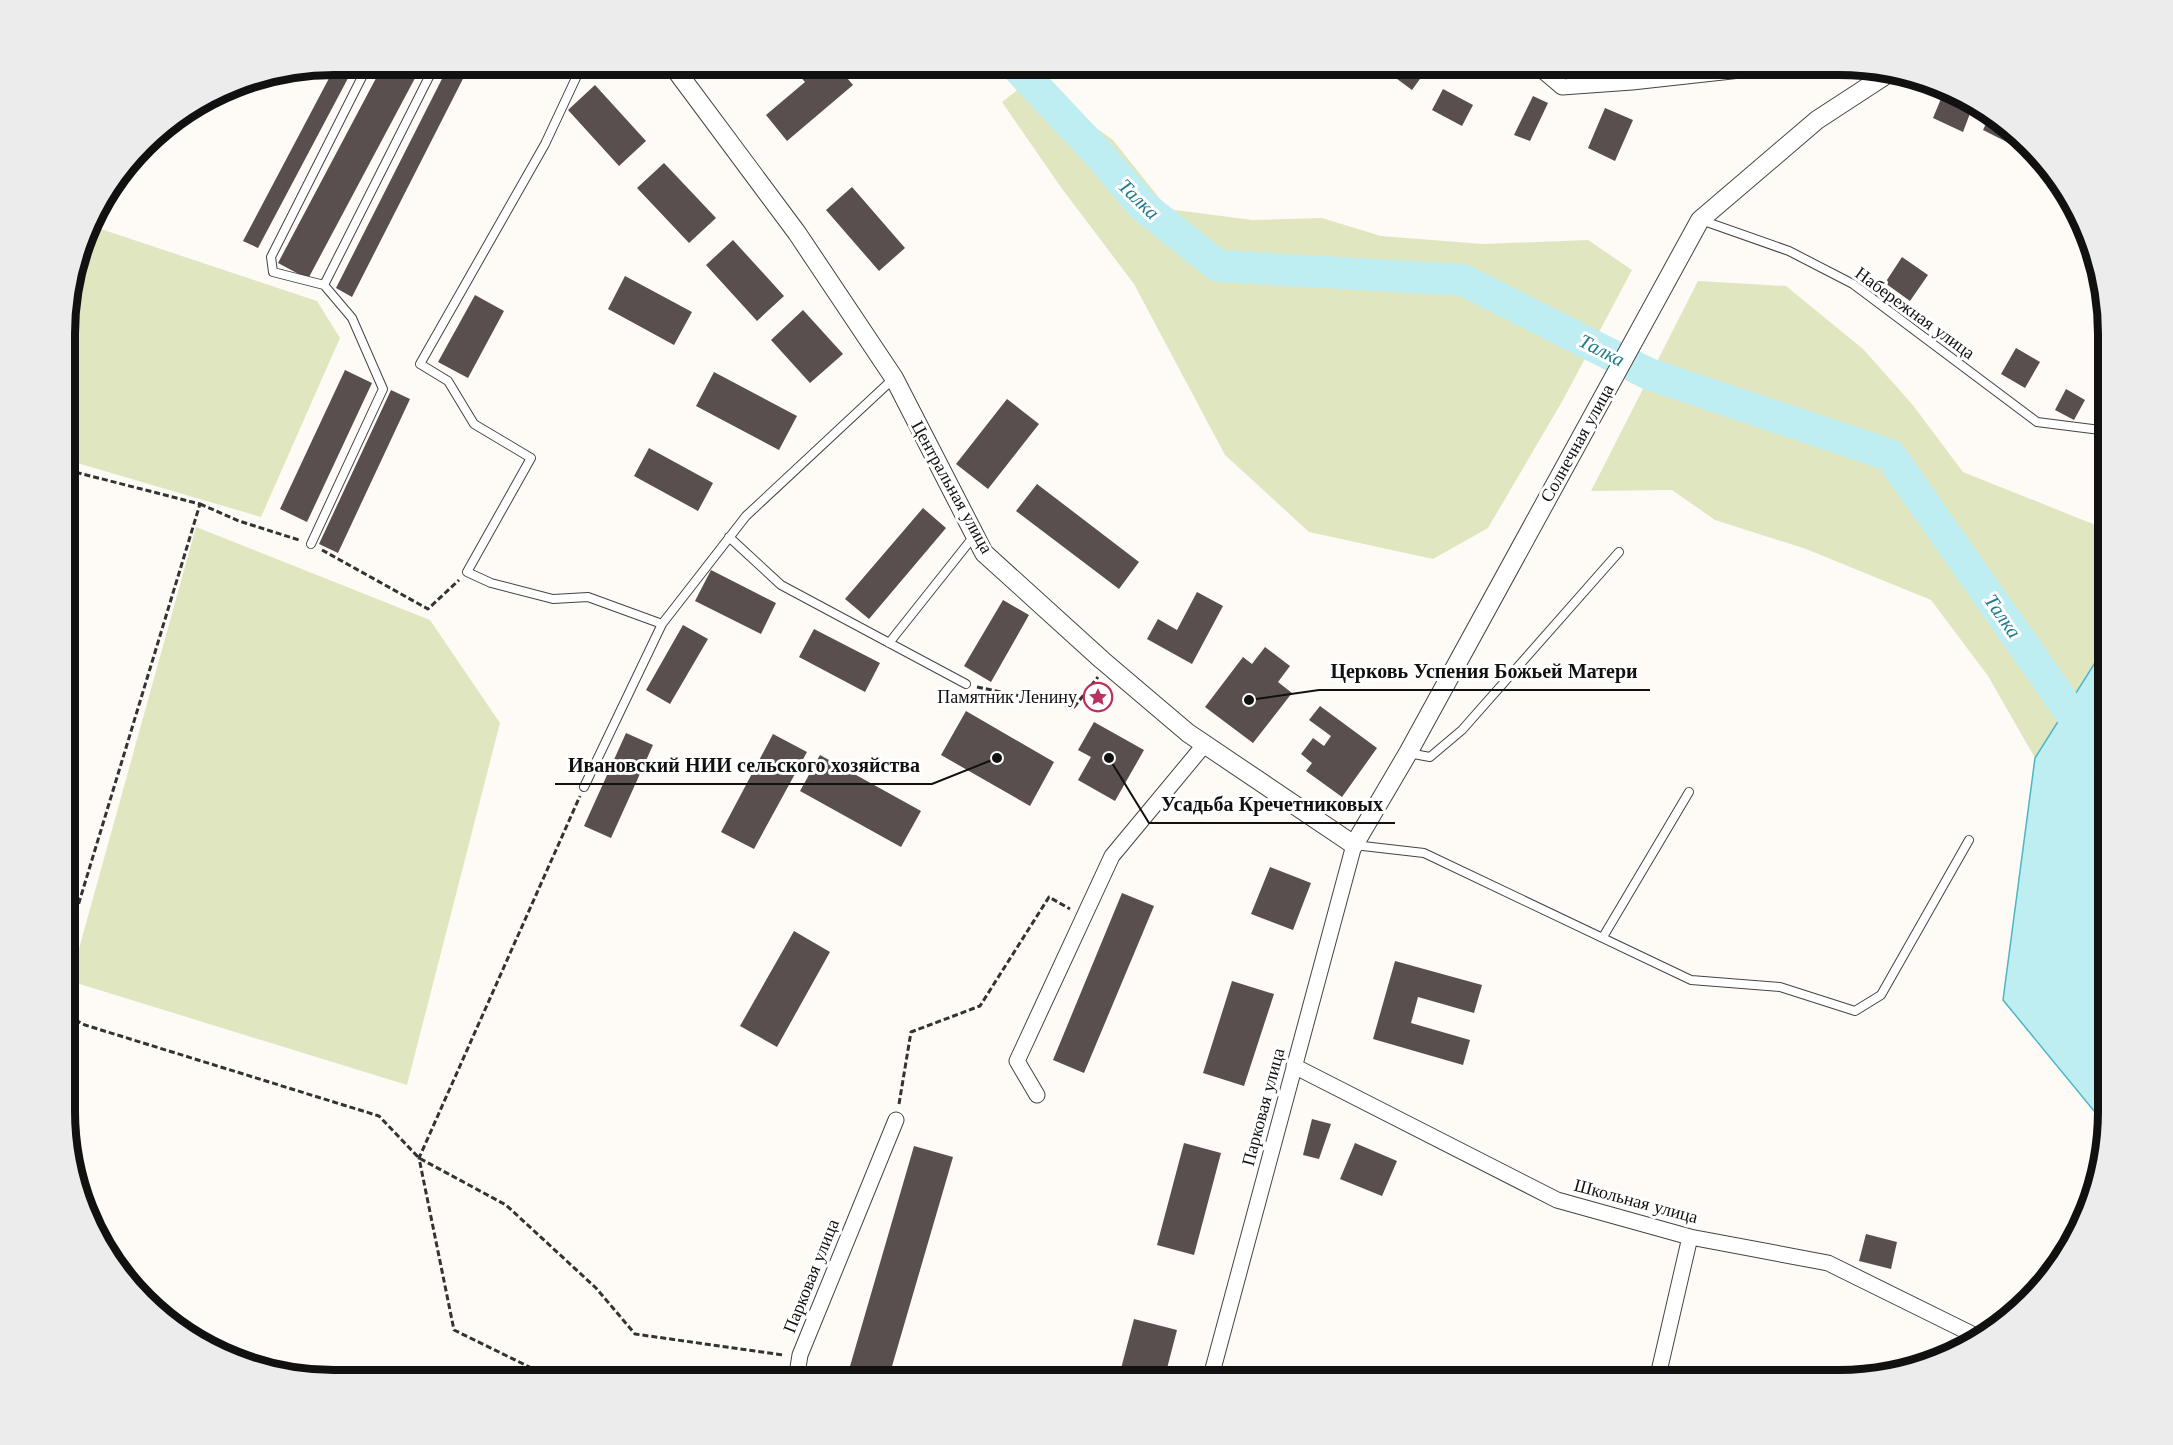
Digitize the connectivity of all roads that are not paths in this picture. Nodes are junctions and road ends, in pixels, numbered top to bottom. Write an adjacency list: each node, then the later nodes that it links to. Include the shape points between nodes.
1 (362, 75): 9 (lane, via 271,257 273,272)
2 (429, 75): 9 (lane)
3 (577, 75): 16 (lane, via 545,144 420,364 448,381 474,424 531,458 467,572 491,583 553,599 588,597)
4 (680, 75): 10 (street, Центральная улица, via 797,233)
5 (1548, 75): 6 (street, via 1562,87)
6 (1692, 75)
7 (1881, 78): 8 (street, Солнечная улица, via 1817,120)
8 (1700, 220): 11 (lane, Набережная улица, via 1790,251 1853,284 2037,422); 20 (street, Солнечная улица)
9 (324, 285): 14 (lane, via 352,318 383,389)
10 (894, 378): 12 (street, Центральная улица); 13 (lane, via 746,516)
11 (2098, 430)
12 (975, 536): 17 (lane); 19 (street, Центральная улица, via 984,553 1108,666)
13 (729, 537): 16 (lane); 17 (lane, via 781,585)
14 (311, 544)
15 (1619, 552): 20 (lane, via 1462,730 1430,758)
16 (662, 624): 21 (lane)
17 (890, 643): 18 (lane)
18 (966, 684)
19 (1205, 744): 24 (street, Центральная улица); 27 (street, via 1112,856 1017,1061)
20 (1408, 753): 24 (street, Солнечная улица)
21 (584, 787)
22 (1689, 792): 25 (lane)
23 (1969, 840): 25 (lane, via 1881,995 1855,1011 1780,987 1691,980)
24 (1354, 845): 25 (lane, via 1424,852); 26 (street, Парковая улица)
25 (1603, 937)
26 (1294, 1066): 29 (street, Школьная улица, via 1557,1200); 32 (street, Парковая улица)
27 (1037, 1095)
28 (896, 1120): 31 (street, Парковая улица, via 800,1355)
29 (1690, 1237): 30 (street, Школьная улица, via 1828,1263); 33 (street)
30 (1971, 1333)
31 (798, 1370)
32 (1213, 1370)
33 (1659, 1370)

